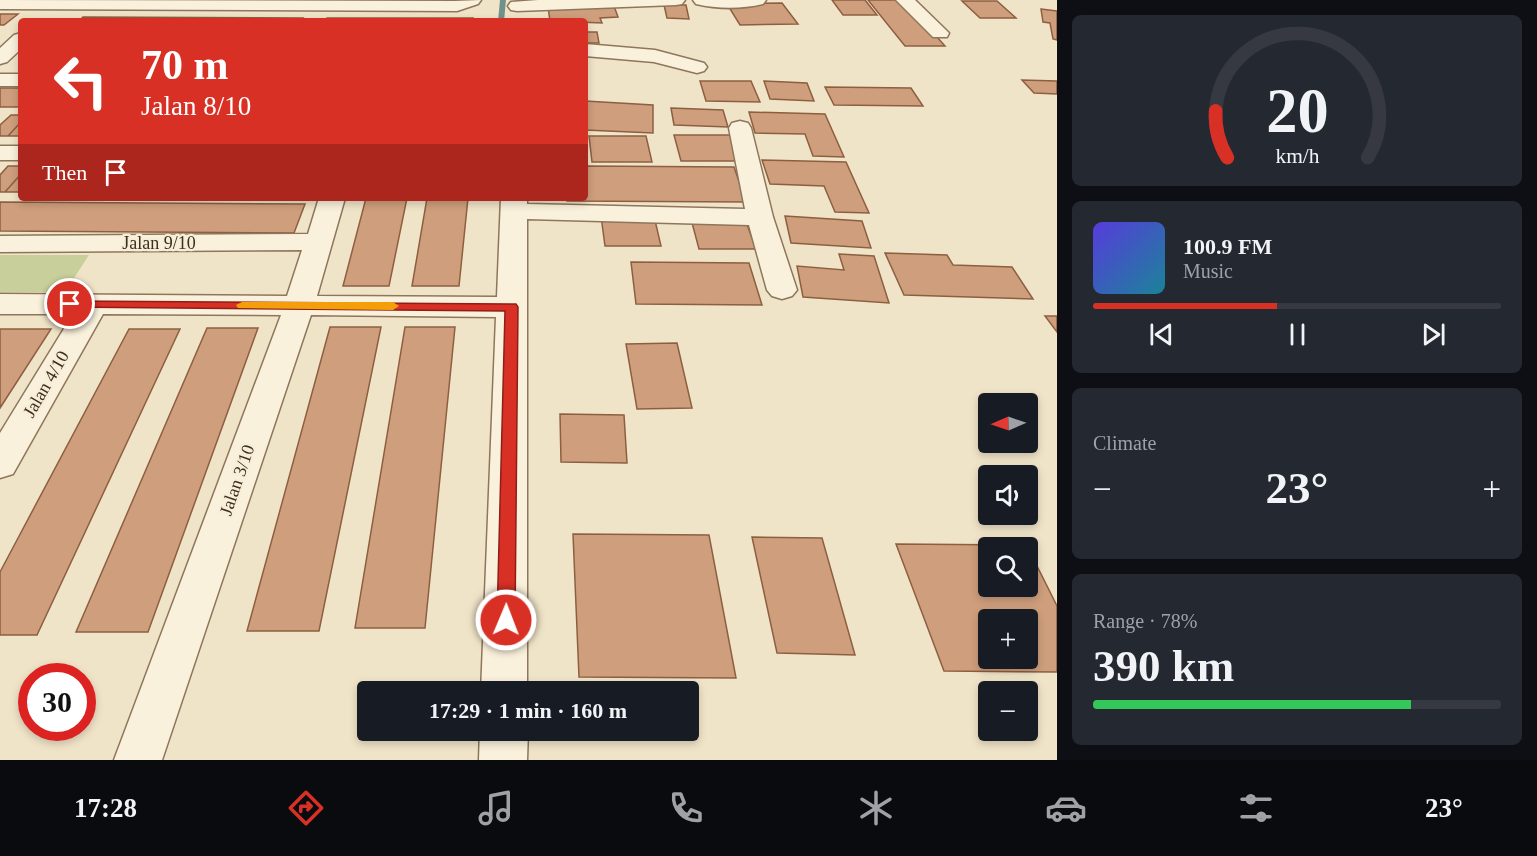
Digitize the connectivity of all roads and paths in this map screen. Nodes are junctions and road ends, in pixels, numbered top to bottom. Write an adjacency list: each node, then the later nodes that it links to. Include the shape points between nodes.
1 (676, 0): 12 (street)
2 (702, 0): 3 (street)
3 (757, 0)
4 (905, 0): 14 (street)
5 (470, 1): 8 (street, via 457,6)
6 (153, 2): 7 (street); 10 (street)
7 (234, 2): 11 (street)
8 (402, 3): 11 (street)
9 (0, 4): 10 (street)
10 (60, 4): 13 (street)
11 (318, 8)
12 (517, 9)
13 (45, 18)
14 (940, 33)
15 (0, 37): 16 (street)
16 (18, 38)
17 (18, 41): 19 (street)
18 (588, 50): 20 (street, via 655,56)
19 (0, 58)
20 (697, 67)
21 (0, 80): 22 (street)
22 (18, 80)
23 (740, 128): 28 (street)
24 (0, 153): 25 (street)
25 (18, 153)
26 (331, 201): 29 (street, Jalan 3/10)
27 (514, 204): 28 (street); 35 (street)
28 (760, 217): 31 (street)
29 (319, 242): 30 (street, Jalan 9/10); 34 (street, Jalan 3/10)
30 (0, 244)
31 (782, 290)
32 (0, 304): 33 (street)
33 (93, 305): 34 (street); 36 (street, Jalan 4/10)
34 (299, 306): 35 (street); 39 (street, Jalan 3/10)
35 (511, 307): 37 (street)
36 (0, 464)
37 (504, 681)
38 (504, 741): 40 (street)
39 (138, 760)
40 (503, 760)

